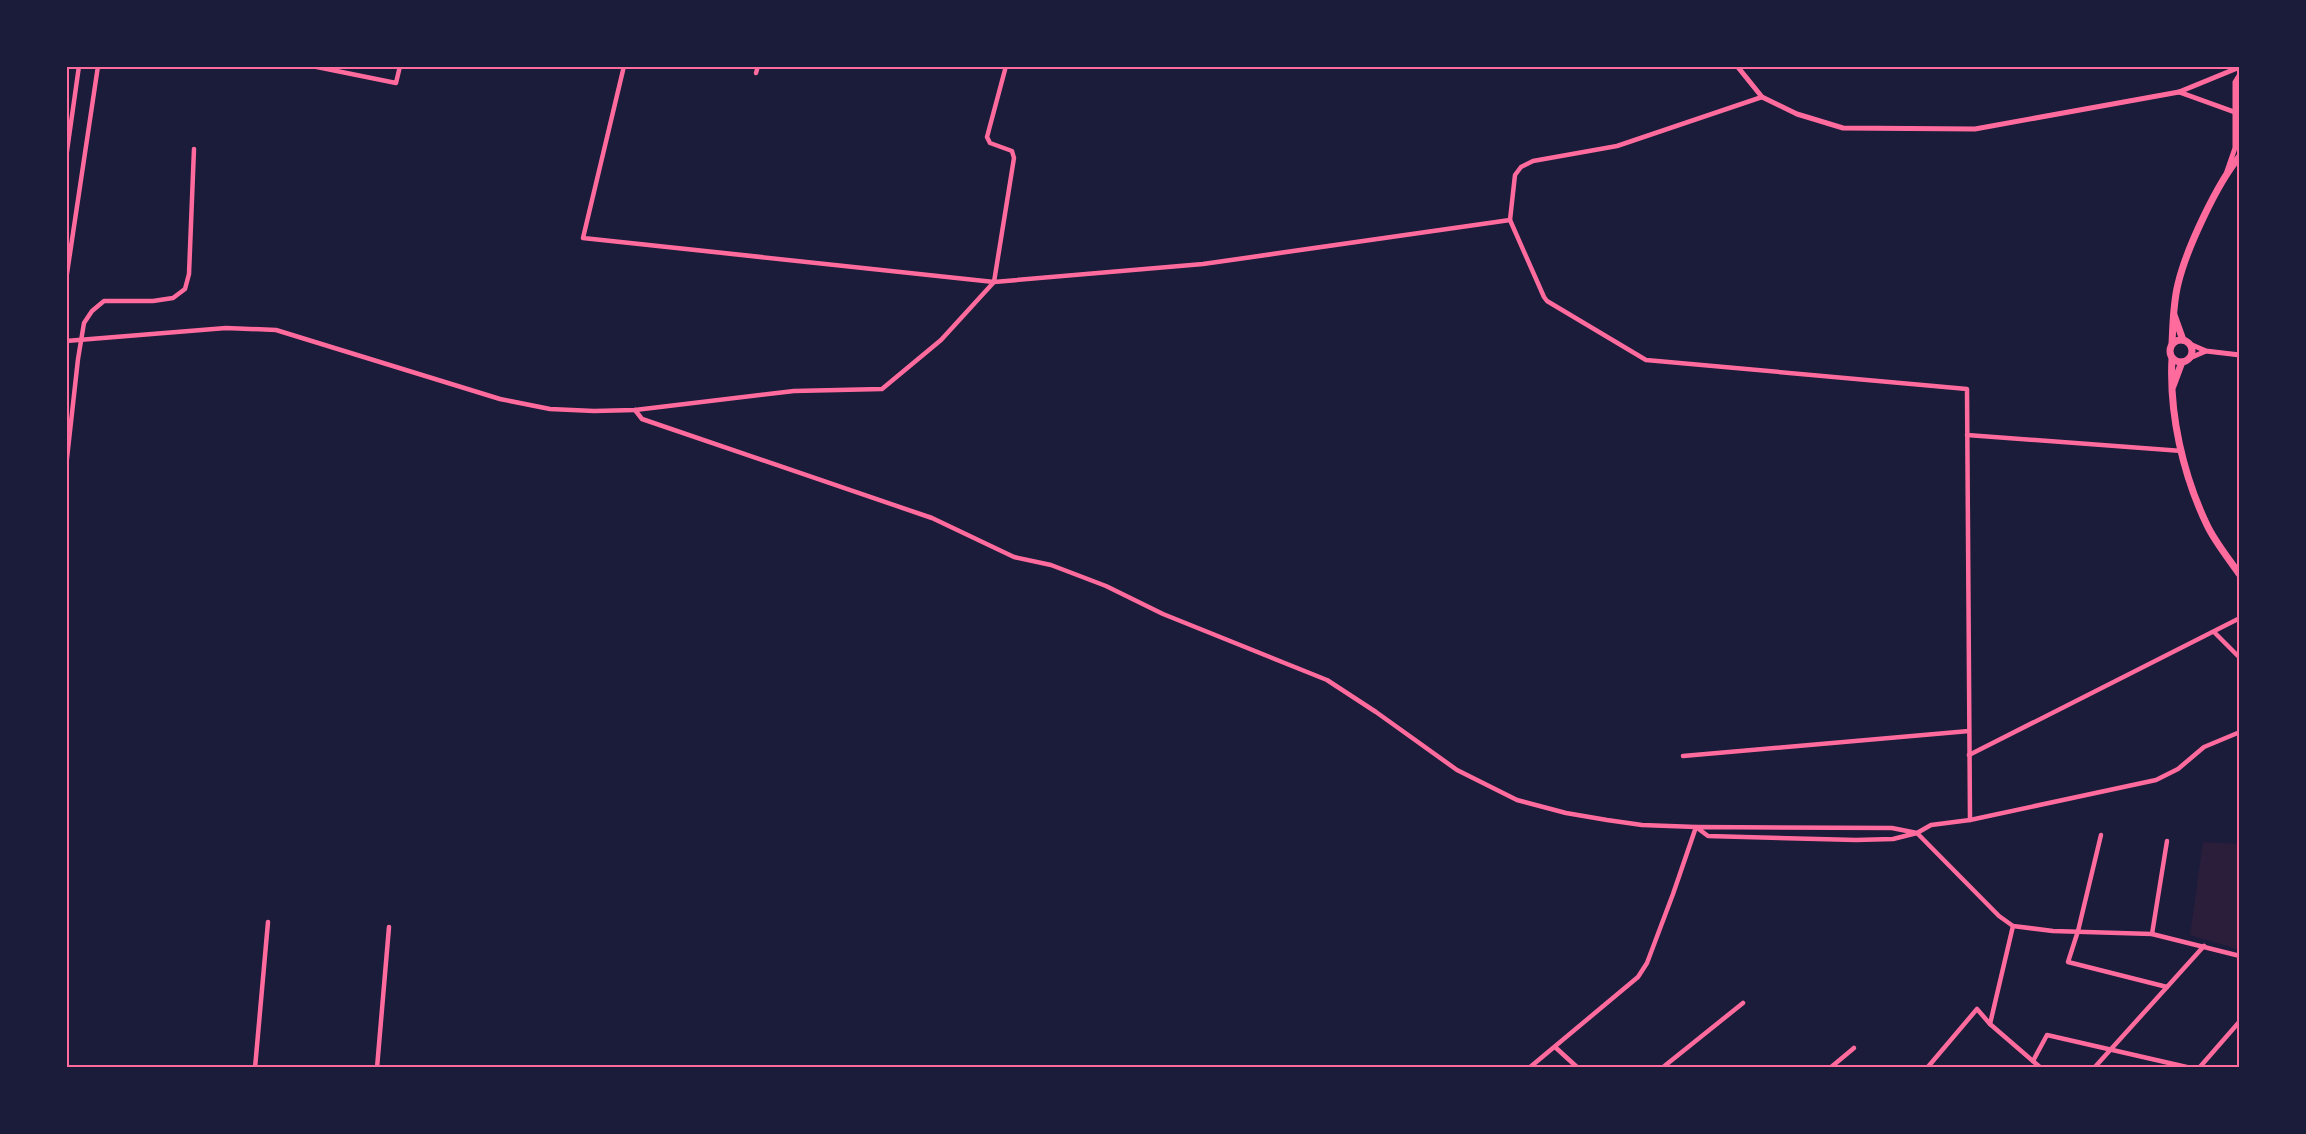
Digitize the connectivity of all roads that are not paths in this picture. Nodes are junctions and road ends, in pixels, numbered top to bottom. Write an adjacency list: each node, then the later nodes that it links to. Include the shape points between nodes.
1 (79, 66): 17 (street)
2 (98, 66): 20 (street)
3 (312, 66): 4 (street, via 396,83)
4 (400, 66)
5 (624, 66): 21 (street, via 583,238)
6 (758, 66): 10 (street)
7 (1006, 66): 21 (street, via 987,138 990,143 1012,151 1014,158)
8 (1737, 66): 13 (street)
9 (2240, 66): 12 (street)
10 (756, 73)
11 (2240, 74): 14 (street, via 2235,82)
12 (2179, 92): 13 (street, via 1975,129 1843,128 1797,114); 14 (street)
13 (1762, 97): 19 (street, via 1617,146 1521,166 1515,175)
14 (2238, 113): 18 (street, via 2235,148)
15 (194, 149): 35 (street, via 189,274 185,289 173,298 153,302 104,302 92,311 84,323 78,359)
16 (2240, 156): 18 (main road)
17 (66, 158)
18 (2227, 171): 22 (main road, via 2195,237 2178,284)
19 (1510, 220): 21 (street, via 1203,264); 33 (street, via 1547,301 1646,360 1967,389)
20 (66, 280)
21 (994, 282): 32 (street, via 941,340 882,389 794,392)
22 (2174, 313): 24 (main road); 25 (main road)
23 (66, 341): 32 (street, via 226,328 276,330 500,399 550,409)
24 (2187, 342): 25 (main road, via 2177,340); 26 (street); 29 (main road, via 2192,351)
25 (2172, 344): 28 (main road)
26 (2206, 351): 27 (street); 29 (street)
27 (2240, 355)
28 (2172, 358): 30 (main road); 31 (main road)
29 (2190, 358): 30 (main road)
30 (2182, 362): 31 (main road)
31 (2172, 389): 34 (main road)
32 (634, 410): 45 (street, via 642,419 932,518 1014,557 1051,565 1106,586 1162,614 1327,680 1457,770 1517,800 1607,820)
33 (1967, 435): 34 (street); 40 (street)
34 (2182, 451): 36 (main road, via 2207,526)
35 (66, 467)
36 (2240, 575)
37 (2240, 618): 38 (street)
38 (2214, 632): 39 (street); 42 (street)
39 (2240, 658)
40 (1969, 731): 42 (street); 43 (street)
41 (2240, 732): 44 (street, via 2204,747 2178,769 2156,780)
42 (1969, 755): 44 (street)
43 (1683, 756)
44 (1970, 820): 46 (street, via 1931,825)
45 (1696, 827): 46 (street, via 1892,828); 46 (street, via 1708,836 1856,840 1893,839); 60 (street, via 1647,963 1638,977)
46 (1917, 833): 50 (street)
47 (2101, 835): 52 (street)
48 (2167, 841): 53 (street)
49 (268, 922): 64 (street)
50 (2013, 926): 52 (street); 59 (street)
51 (389, 927): 65 (street)
52 (2078, 931): 53 (street); 56 (street, via 2068,962)
53 (2152, 934): 54 (street)
54 (2204, 946): 55 (street); 56 (street)
55 (2240, 956)
56 (2167, 987): 62 (street)
57 (1743, 1003): 68 (street)
58 (2240, 1021): 74 (street)
59 (1990, 1024): 63 (street); 70 (street, via 1977,1009)
60 (1555, 1047): 66 (street); 67 (street)
61 (1854, 1048): 69 (street)
62 (2111, 1049): 63 (street, via 2047,1035); 72 (street); 73 (street)
63 (2033, 1061): 71 (street)
64 (255, 1068)
65 (377, 1068)
66 (1529, 1068)
67 (1578, 1068)
68 (1662, 1068)
69 (1830, 1068)
70 (1927, 1068)
71 (2041, 1068)
72 (2094, 1068)
73 (2191, 1068)
74 (2199, 1068)

